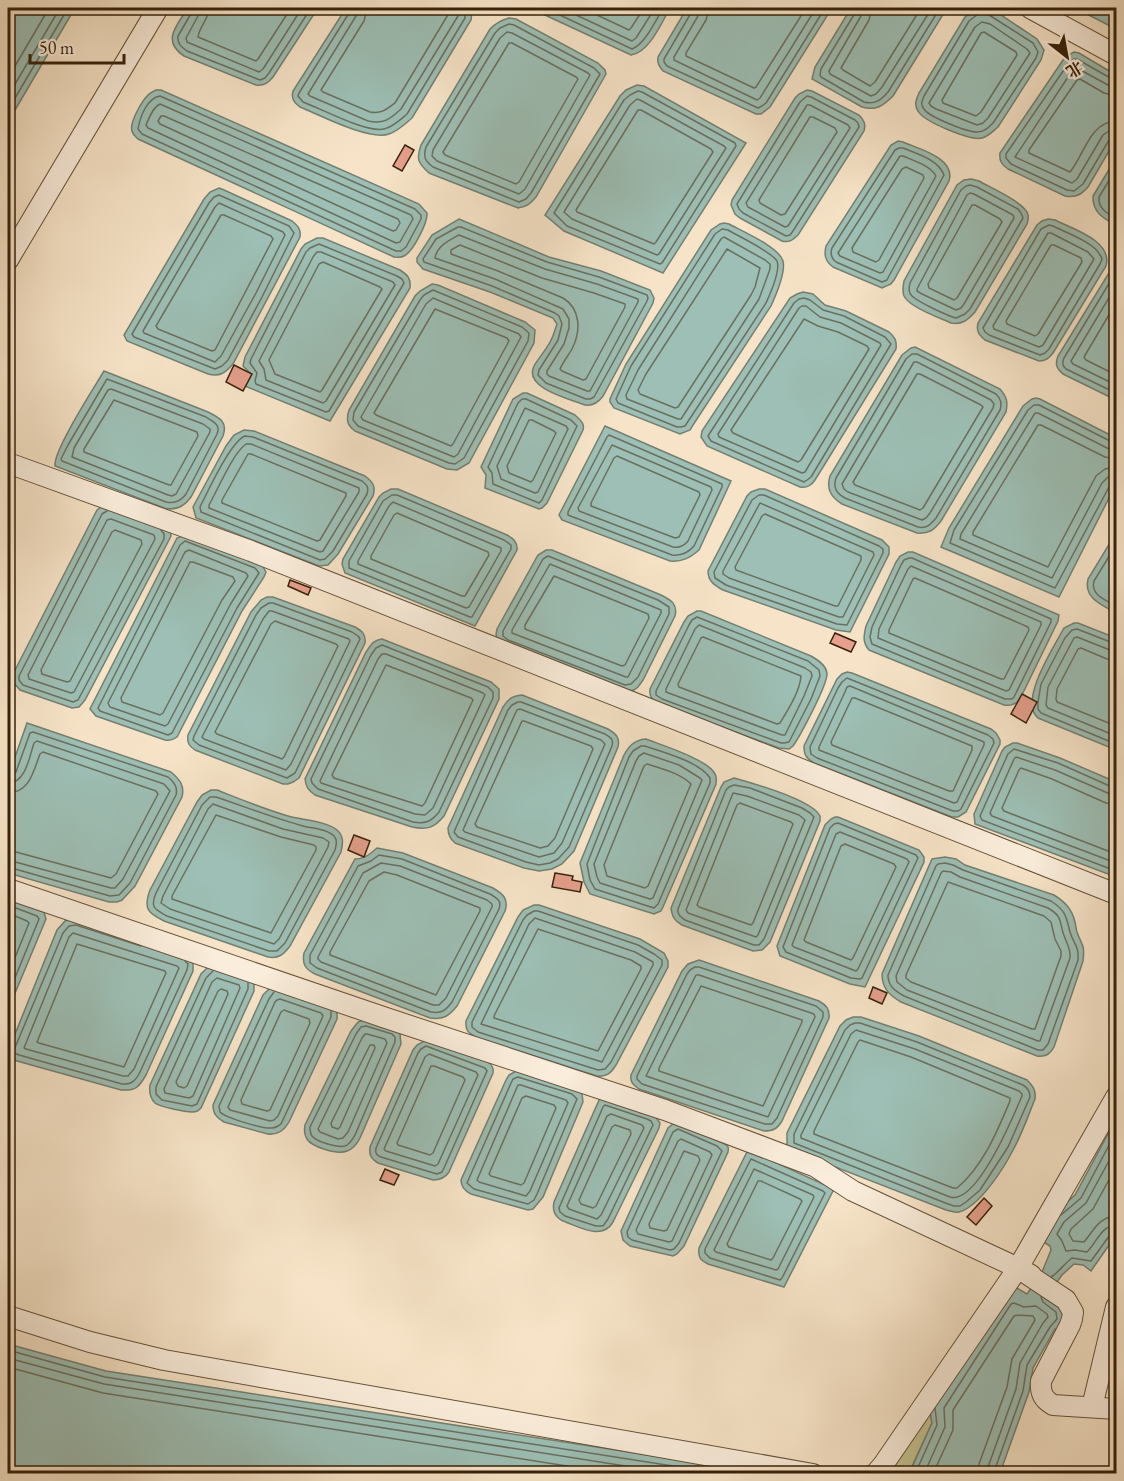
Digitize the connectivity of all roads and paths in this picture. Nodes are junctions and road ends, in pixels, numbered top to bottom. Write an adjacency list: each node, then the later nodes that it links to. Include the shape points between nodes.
1 (158, 8): 4 (street)
2 (1037, 9): 3 (street)
3 (1116, 55)
4 (8, 260)
5 (8, 463): 7 (street, via 251,551)
6 (8, 889): 9 (street, via 665,1110 816,1167 853,1191)
7 (1116, 894)
8 (1116, 1097): 9 (street)
9 (1024, 1272): 12 (street, via 1066,1300 1072,1312 1041,1381 1042,1395 1053,1405); 15 (street)
10 (1116, 1306): 12 (street)
11 (8, 1316): 14 (street, via 164,1360)
12 (1092, 1407): 13 (street)
13 (1116, 1409)
14 (813, 1473)
15 (875, 1473)

